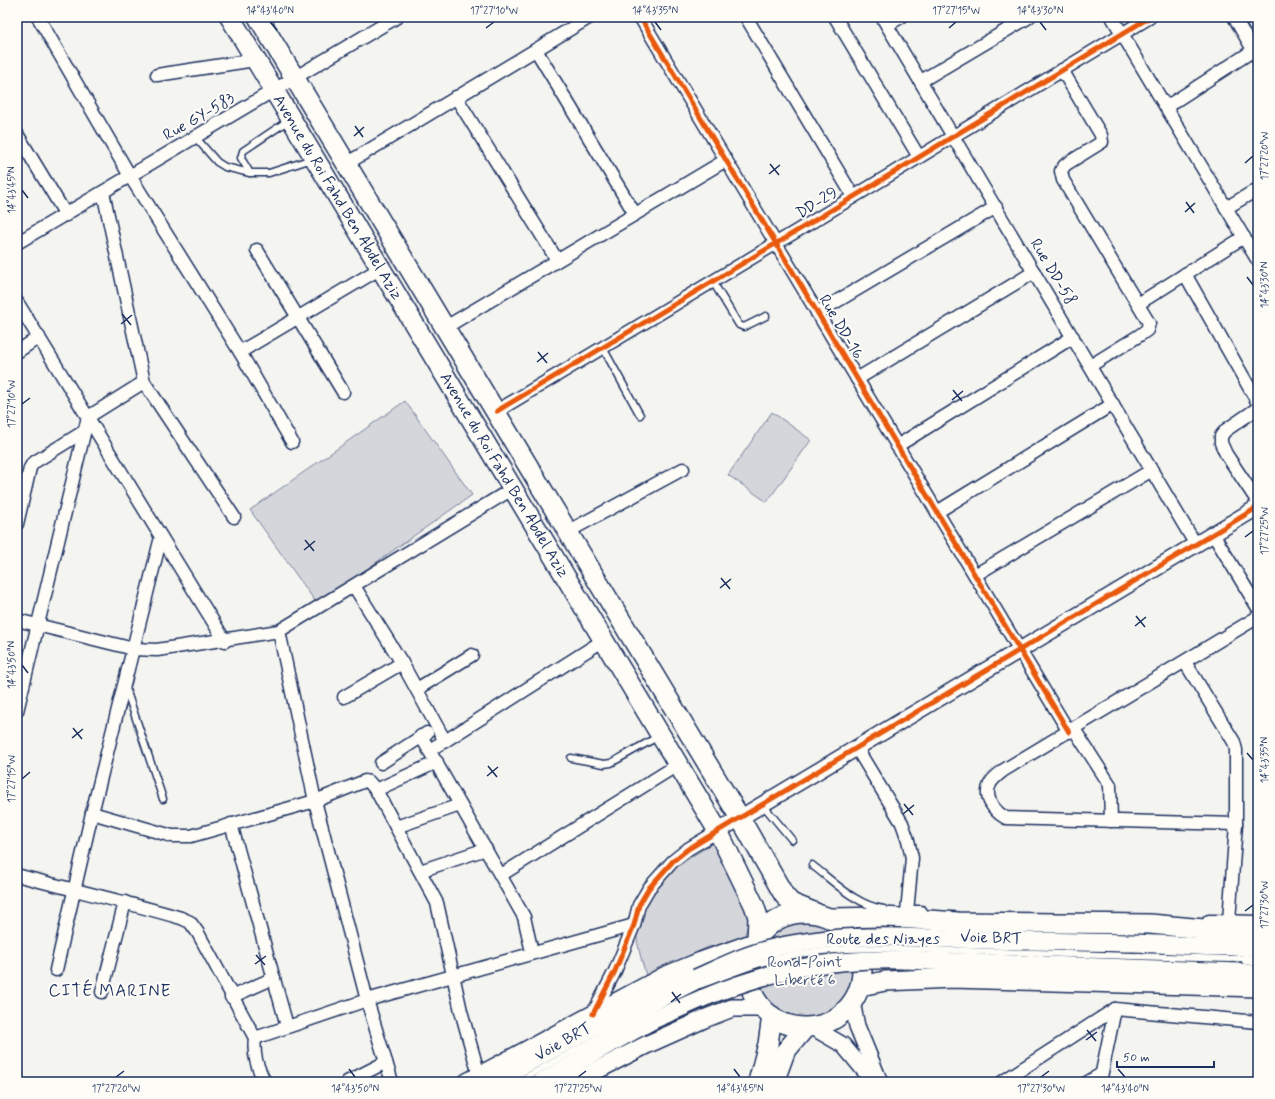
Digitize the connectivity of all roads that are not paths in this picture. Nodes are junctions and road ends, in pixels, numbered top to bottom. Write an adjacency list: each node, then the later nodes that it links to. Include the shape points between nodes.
1 (38, 17): 35 (street)
2 (230, 17): 18 (main road, Avenue du Roi Fahd Ben Abdel Aziz)
3 (258, 17): 21 (main road, Avenue du Roi Fahd Ben Abdel Aziz)
4 (397, 17): 21 (street, Rue GY-583)
5 (590, 17): 16 (street)
6 (640, 17): 32 (street, Rue DD-16)
7 (746, 17): 38 (street)
8 (835, 17): 30 (street)
9 (901, 17): 14 (street)
10 (1029, 17): 22 (street)
11 (1112, 17): 15 (street)
12 (1150, 17): 15 (street, DD-29)
13 (1234, 17): 17 (street)
14 (885, 21): 22 (street, Rue DD-58)
15 (1122, 34): 19 (street, DD-29); 25 (street)
16 (536, 50): 24 (street); 42 (street)
17 (1256, 54): 25 (street)
18 (255, 60): 20 (street); 23 (main road, Avenue du Roi Fahd Ben Abdel Aziz)
19 (1062, 70): 28 (street, DD-29); 54 (street, via 1101,136 1102,142 1065,165 1061,171 1063,180)
20 (157, 75)
21 (294, 79): 23 (street, Rue GY-583); 33 (main road, Avenue du Roi Fahd Ben Abdel Aziz)
22 (921, 82): 28 (street, Rue DD-58)
23 (275, 91): 26 (main road, Avenue du Roi Fahd Ben Abdel Aziz); 29 (street, Rue GY-583)
24 (456, 97): 33 (street); 47 (street)
25 (1166, 107): 40 (street)
26 (291, 118): 31 (main road, Avenue du Roi Fahd Ben Abdel Aziz); 34 (lane, via 243,151 241,158)
27 (17, 134): 41 (street)
28 (954, 136): 30 (street, DD-29); 39 (street, Rue DD-58)
29 (196, 138): 34 (lane, via 217,162); 35 (street, Rue GY-583)
30 (919, 157): 38 (street, DD-29)
31 (315, 158): 34 (lane, via 269,173); 49 (main road, Avenue du Roi Fahd Ben Abdel Aziz)
32 (726, 160): 42 (street); 45 (street, Rue DD-16)
33 (346, 164): 58 (main road, Avenue du Roi Fahd Ben Abdel Aziz)
34 (250, 174)
35 (130, 176): 37 (street, Rue GY-583); 63 (street)
36 (1258, 189): 40 (street)
37 (103, 192): 41 (street, Rue GY-583); 66 (street)
38 (853, 196): 45 (street, DD-29)
39 (996, 207): 50 (street, Rue DD-58); 55 (street)
40 (1226, 208): 43 (street)
41 (66, 214): 44 (street, Rue GY-583)
42 (635, 214): 47 (street)
43 (1244, 237): 48 (street); 51 (street)
44 (17, 243)
45 (776, 244): 52 (street, DD-29); 55 (street, Rue DD-16)
46 (258, 250): 57 (street)
47 (557, 260): 58 (street)
48 (1258, 261)
49 (382, 268): 57 (street); 80 (main road, Avenue du Roi Fahd Ben Abdel Aziz)
50 (1034, 272): 60 (street, Rue DD-58); 65 (street)
51 (1185, 274): 54 (street); 68 (street)
52 (713, 282): 56 (lane, via 739,325 744,327); 61 (street, DD-29)
53 (17, 302): 59 (street)
54 (1138, 304): 64 (street, via 1149,323 1147,330)
55 (817, 313): 65 (street, Rue DD-16)
56 (766, 316)
57 (298, 317): 63 (street); 67 (street)
58 (446, 327): 71 (main road, Avenue du Roi Fahd Ben Abdel Aziz)
59 (39, 337): 62 (street); 73 (street)
60 (1073, 337): 64 (street, Rue DD-58); 76 (street)
61 (603, 348): 71 (street, DD-29); 72 (lane)
62 (17, 352)
63 (240, 352): 75 (street)
64 (1090, 366): 69 (street, Rue DD-58)
65 (857, 379): 76 (street, Rue DD-16)
66 (144, 382): 73 (street); 84 (street)
67 (343, 392)
68 (1258, 402)
69 (1113, 404): 78 (street, Rue DD-58); 83 (street)
70 (1258, 408): 81 (street, via 1226,430 1221,436 1221,443)
71 (497, 411): 86 (main road, Avenue du Roi Fahd Ben Abdel Aziz)
72 (640, 415)
73 (88, 417): 74 (street); 88 (street)
74 (83, 432): 79 (street, via 34,463); 95 (street)
75 (292, 442)
76 (897, 446): 83 (street, Rue DD-16)
77 (683, 469): 86 (street)
78 (1152, 470): 89 (street, Rue DD-58); 90 (street)
79 (21, 489): 85 (street)
80 (512, 489): 91 (street); 97 (main road, Avenue du Roi Fahd Ben Abdel Aziz)
81 (1258, 502)
82 (1258, 507): 87 (street)
83 (936, 512): 90 (street, Rue DD-16)
84 (234, 517)
85 (17, 524)
86 (569, 531): 125 (main road, Avenue du Roi Fahd Ben Abdel Aziz)
87 (1213, 534): 89 (street); 92 (street)
88 (161, 537): 98 (street); 99 (street)
89 (1196, 545): 100 (street)
90 (975, 575): 100 (street, Rue DD-16)
91 (354, 586): 96 (street); 102 (street)
92 (1258, 608)
93 (1258, 617): 103 (street)
94 (17, 620): 95 (street)
95 (38, 625): 99 (street); 107 (street)
96 (280, 631): 98 (street); 121 (street)
97 (604, 640): 110 (main road, Avenue du Roi Fahd Ben Abdel Aziz); 112 (street)
98 (225, 641): 99 (street, via 157,650)
99 (134, 649): 104 (street)
100 (1019, 651): 109 (street, Rue DD-16); 113 (street)
101 (472, 655): 105 (street)
102 (402, 662): 105 (street); 106 (street)
103 (1185, 662): 109 (street); 128 (street, via 1235,745)
104 (125, 685): 120 (lane); 124 (street)
105 (417, 689): 108 (street)
106 (344, 697)
107 (17, 711)
108 (436, 727): 111 (street); 112 (street)
109 (1072, 731): 126 (street, Rue DD-16, via 1110,785); 126 (street, via 993,779 989,785 990,803 996,813 1006,818)
110 (661, 735): 115 (lane, via 611,763); 118 (main road, Avenue du Roi Fahd Ben Abdel Aziz)
111 (421, 736): 114 (street); 117 (street)
112 (445, 741): 114 (street)
113 (856, 747): 123 (street); 141 (street, via 902,823 908,840 912,858 903,911)
114 (429, 750): 116 (street)
115 (571, 758)
116 (437, 762): 119 (street); 122 (street)
117 (381, 763)
118 (678, 764): 130 (main road, Avenue du Roi Fahd Ben Abdel Aziz); 136 (street)
119 (376, 790): 121 (street, via 365,781); 129 (street)
120 (162, 799)
121 (315, 801): 127 (street); 161 (street)
122 (460, 805): 129 (street); 132 (street)
123 (763, 805): 125 (street); 131 (lane)
124 (92, 813): 127 (street, via 181,837); 137 (street)
125 (740, 818): 130 (street); 140 (main road, Avenue du Roi Fahd Ben Abdel Aziz, via 784,895 791,903)
126 (1111, 821): 128 (street)
127 (231, 824): 155 (street)
128 (1236, 824): 141 (street)
129 (396, 827): 134 (street)
130 (718, 831): 143 (street, via 688,849 649,888 639,905); 145 (main road, Avenue du Roi Fahd Ben Abdel Aziz, via 754,905 758,917)
131 (792, 840)
132 (486, 849): 134 (street); 136 (street)
133 (812, 865): 139 (lane, via 862,901)
134 (420, 871): 153 (street, via 437,903)
135 (17, 875): 137 (street)
136 (501, 875): 148 (street, via 524,917)
137 (76, 891): 138 (street); 152 (street)
138 (125, 902): 158 (street); 160 (street, via 190,922)
139 (893, 910)
140 (824, 915): 144 (main road, via 958,922 1150,924); 145 (main road, via 799,914 782,918 771,925); 159 (main road, via 846,931 857,949 861,967)
141 (1229, 922): 142 (street)
142 (1258, 922)
143 (634, 925): 148 (street); 164 (street)
144 (1258, 934)
145 (757, 941): 163 (main road, via 749,972 754,993); 164 (main road, via 664,976)
146 (1258, 946): 147 (main road, Route des Niayes, via 1224,948 1135,943 974,941)
147 (902, 948): 150 (lane, Voie BRT); 154 (main road, Route des Niayes); 156 (main road, Route des Niayes, bridge, via 870,959 824,963 785,970 738,984); 156 (main road, Route des Niayes, bridge, via 869,936 820,939 772,948 734,961)
148 (532, 952): 153 (street)
149 (1258, 957): 150 (lane, Voie BRT)
150 (1230, 958): 151 (lane, Voie BRT)
151 (1258, 963)
152 (56, 970)
153 (454, 975): 161 (street); 171 (street)
154 (1258, 975)
155 (274, 978): 160 (street); 166 (street)
156 (699, 987): 171 (main road, Route des Niayes, via 645,1000); 175 (lane, Voie BRT, via 649,1010); 176 (main road, Route des Niayes, via 653,1020)
157 (1258, 987): 159 (main road, via 952,978 885,980)
158 (102, 992)
159 (856, 994): 167 (main road, via 836,1019); 181 (street, via 857,1026)
160 (231, 997): 168 (street)
161 (367, 1000): 166 (street); 169 (street)
162 (1115, 1009): 165 (street); 170 (street); 182 (street)
163 (767, 1012): 167 (main road, via 789,1025); 177 (main road, via 732,1008 646,1045); 178 (main road, via 766,1053)
164 (593, 1014): 171 (main road)
165 (1258, 1022)
166 (287, 1026): 168 (street)
167 (809, 1027): 179 (main road, via 785,1052); 180 (street, via 843,1045)
168 (255, 1038): 172 (street, via 253,1051 257,1067)
169 (386, 1062): 173 (street); 174 (street)
170 (1101, 1076): 183 (lane)
171 (479, 1080)
172 (265, 1082)
173 (347, 1082)
174 (392, 1082)
175 (517, 1082)
176 (541, 1082)
177 (574, 1082)
178 (758, 1082)
179 (774, 1082)
180 (874, 1082)
181 (880, 1082)
182 (1002, 1082)
183 (1082, 1082)

